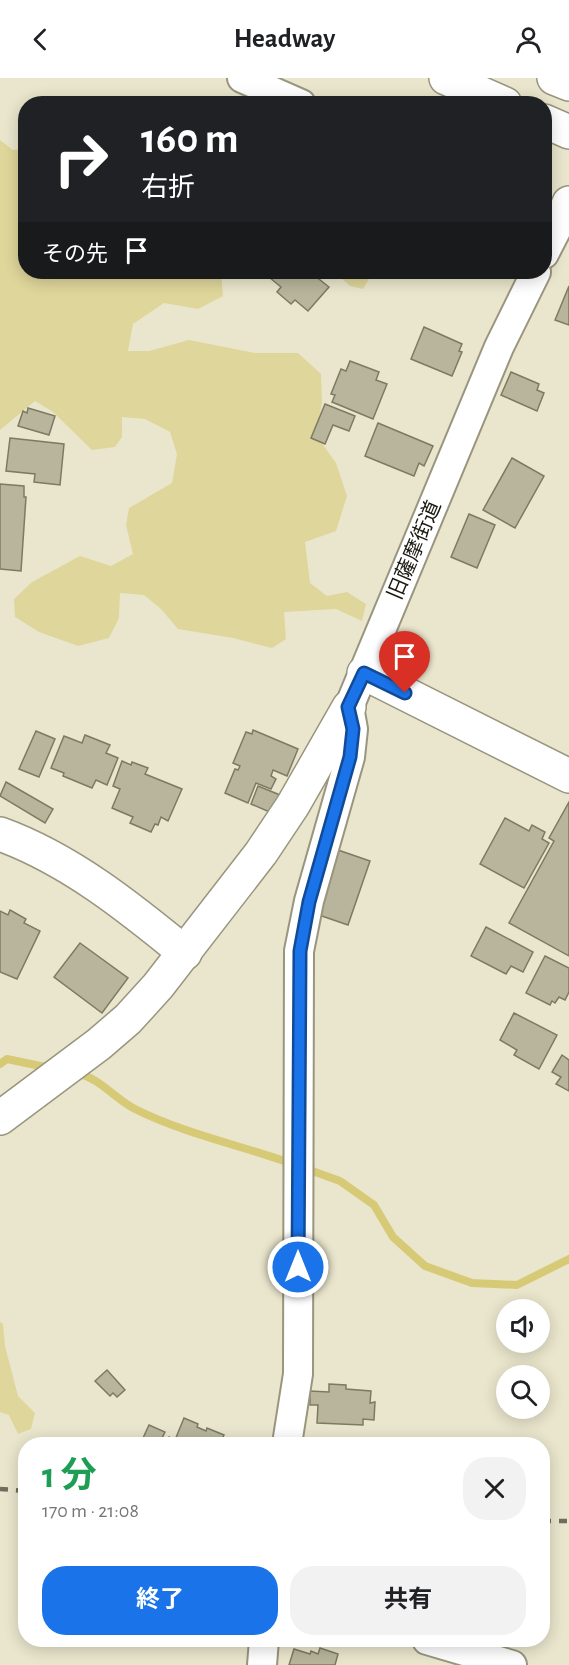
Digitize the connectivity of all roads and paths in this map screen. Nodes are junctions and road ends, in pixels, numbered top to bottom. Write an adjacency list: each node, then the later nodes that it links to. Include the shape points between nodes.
1 (242, 78): 5 (street)
2 (446, 78): 6 (main road)
3 (554, 78): 4 (main road)
4 (569, 84)
5 (283, 96)
6 (488, 96)
7 (552, 125): 8 (main road)
8 (569, 132)
9 (561, 212): 10 (street)
10 (552, 234)
11 (533, 279): 12 (street, 旧薩摩街道, via 499,347)
12 (364, 673): 13 (street, 旧薩摩街道); 14 (main road)
13 (348, 707): 16 (main road, via 293,805); 18 (street, via 353,729 350,757 309,902 300,951 298,1374)
14 (569, 776)
15 (0, 834): 16 (main road, via 52,858 106,891)
16 (185, 953): 17 (main road, via 159,987 121,1025)
17 (0, 1118)
18 (288, 1437)
19 (263, 1647): 21 (street)
20 (451, 1647): 22 (street)
21 (262, 1665)
22 (512, 1665): 23 (street)
23 (536, 1665)

